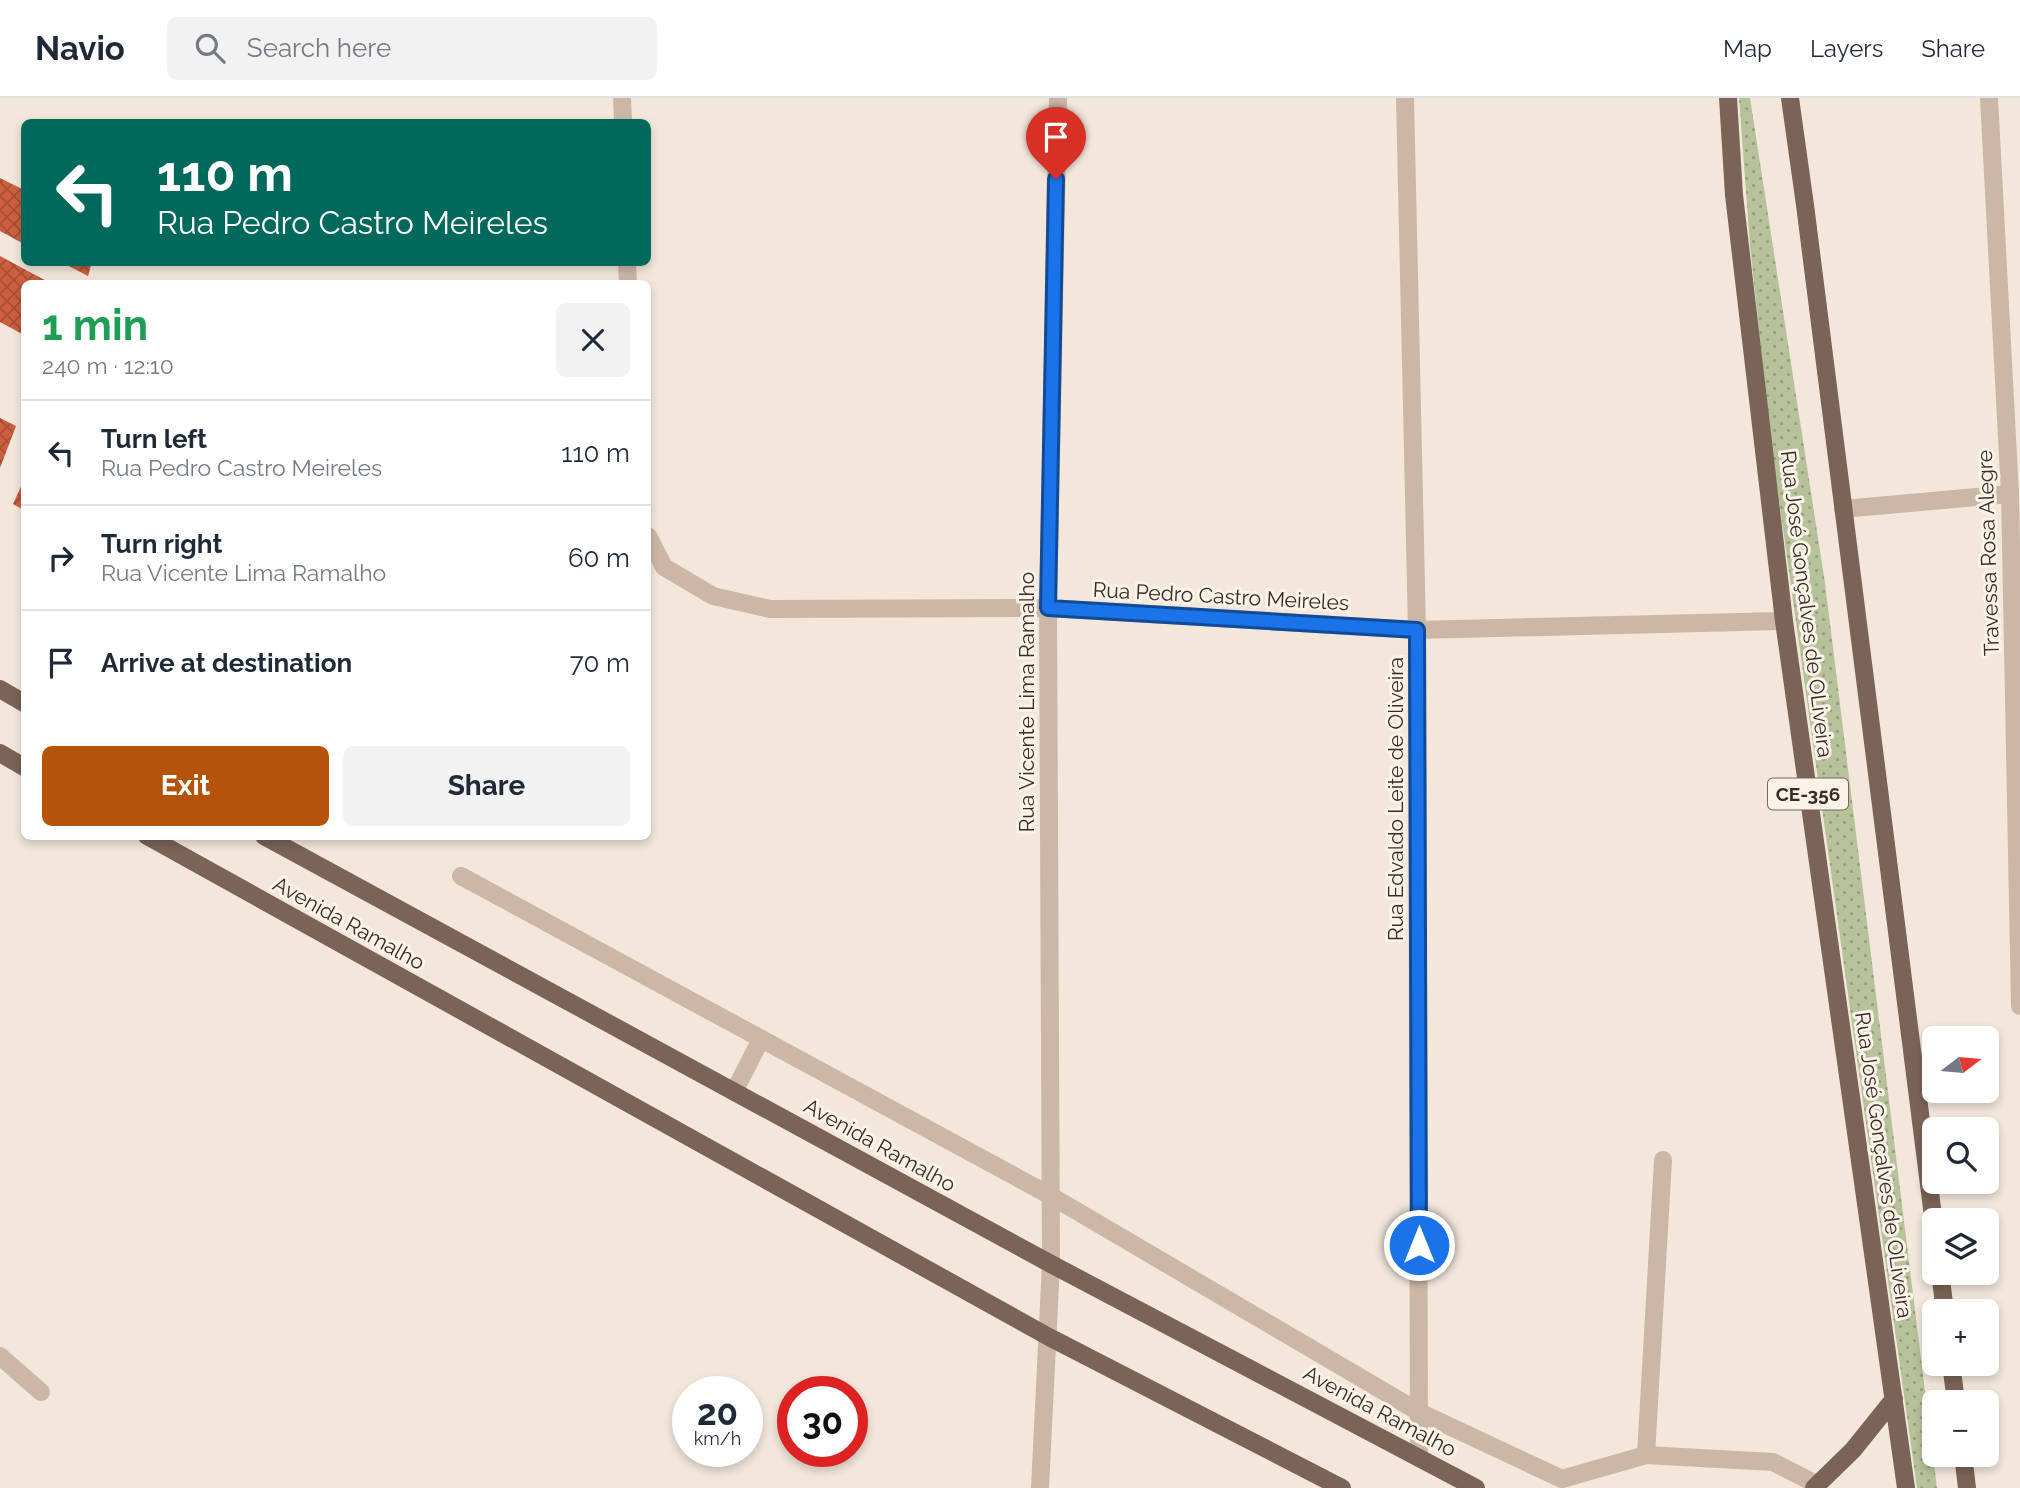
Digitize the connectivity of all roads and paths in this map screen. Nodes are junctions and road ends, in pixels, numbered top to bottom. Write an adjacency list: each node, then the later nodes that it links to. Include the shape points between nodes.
1 (622, 98): 7 (street)
2 (1058, 98): 11 (street, Rua Vicente Lima Ramalho)
3 (1405, 98): 13 (street, Rua Edvaldo Leite de Oliveira)
4 (1728, 98): 12 (main road, Rua José Gonçalves de OLiveira / CE-356, via 1734,195)
5 (1790, 98): 9 (main road, Rua José Gonçalves de OLiveira / CE-356)
6 (1989, 98): 8 (street, Travessa Rosa Alegre)
7 (623, 119)
8 (2010, 494): 9 (street); 21 (street, Travessa Rosa Alegre)
9 (1843, 509): 26 (main road, Rua José Gonçalves de OLiveira / CE-356)
10 (651, 542): 11 (street, Rua Pedro Castro Meireles, via 664,567 713,596 770,609)
11 (1048, 608): 13 (street, Rua Pedro Castro Meireles); 25 (street, Rua Vicente Lima Ramalho)
12 (1784, 621): 13 (street, Rua Pedro Castro Meireles); 31 (main road, Rua José Gonçalves de OLiveira / CE-356)
13 (1417, 630): 32 (street, Rua Edvaldo Leite de Oliveira)
14 (0, 689): 15 (main road)
15 (21, 701)
16 (0, 753): 17 (main road)
17 (21, 765)
18 (154, 840): 28 (main road, Avenida Ramalho)
19 (271, 840): 23 (main road, Avenida Ramalho)
20 (461, 876): 22 (street)
21 (2020, 1006)
22 (761, 1039): 23 (street); 25 (street)
23 (734, 1092): 27 (main road, Avenida Ramalho)
24 (1663, 1160): 33 (street)
25 (1051, 1196): 27 (street, Rua Vicente Lima Ramalho); 32 (street)
26 (1932, 1208)
27 (1051, 1264): 28 (street, Rua Vicente Lima Ramalho); 34 (main road, Avenida Ramalho)
28 (1049, 1337): 37 (street); 38 (main road, Avenida Ramalho)
29 (0, 1356): 30 (street)
30 (41, 1392)
31 (1895, 1399): 36 (main road); 40 (main road, Rua José Gonçalves de OLiveira / CE-356)
32 (1419, 1412): 33 (street, via 1562,1479); 34 (street, Rua Edvaldo Leite de Oliveira)
33 (1646, 1455): 36 (street, via 1773,1462)
34 (1419, 1458): 39 (main road, Avenida Ramalho)
35 (1965, 1467): 41 (main road)
36 (1816, 1487)
37 (1040, 1488)
38 (1342, 1488)
39 (1476, 1488)
40 (1906, 1488)
41 (1967, 1488)

